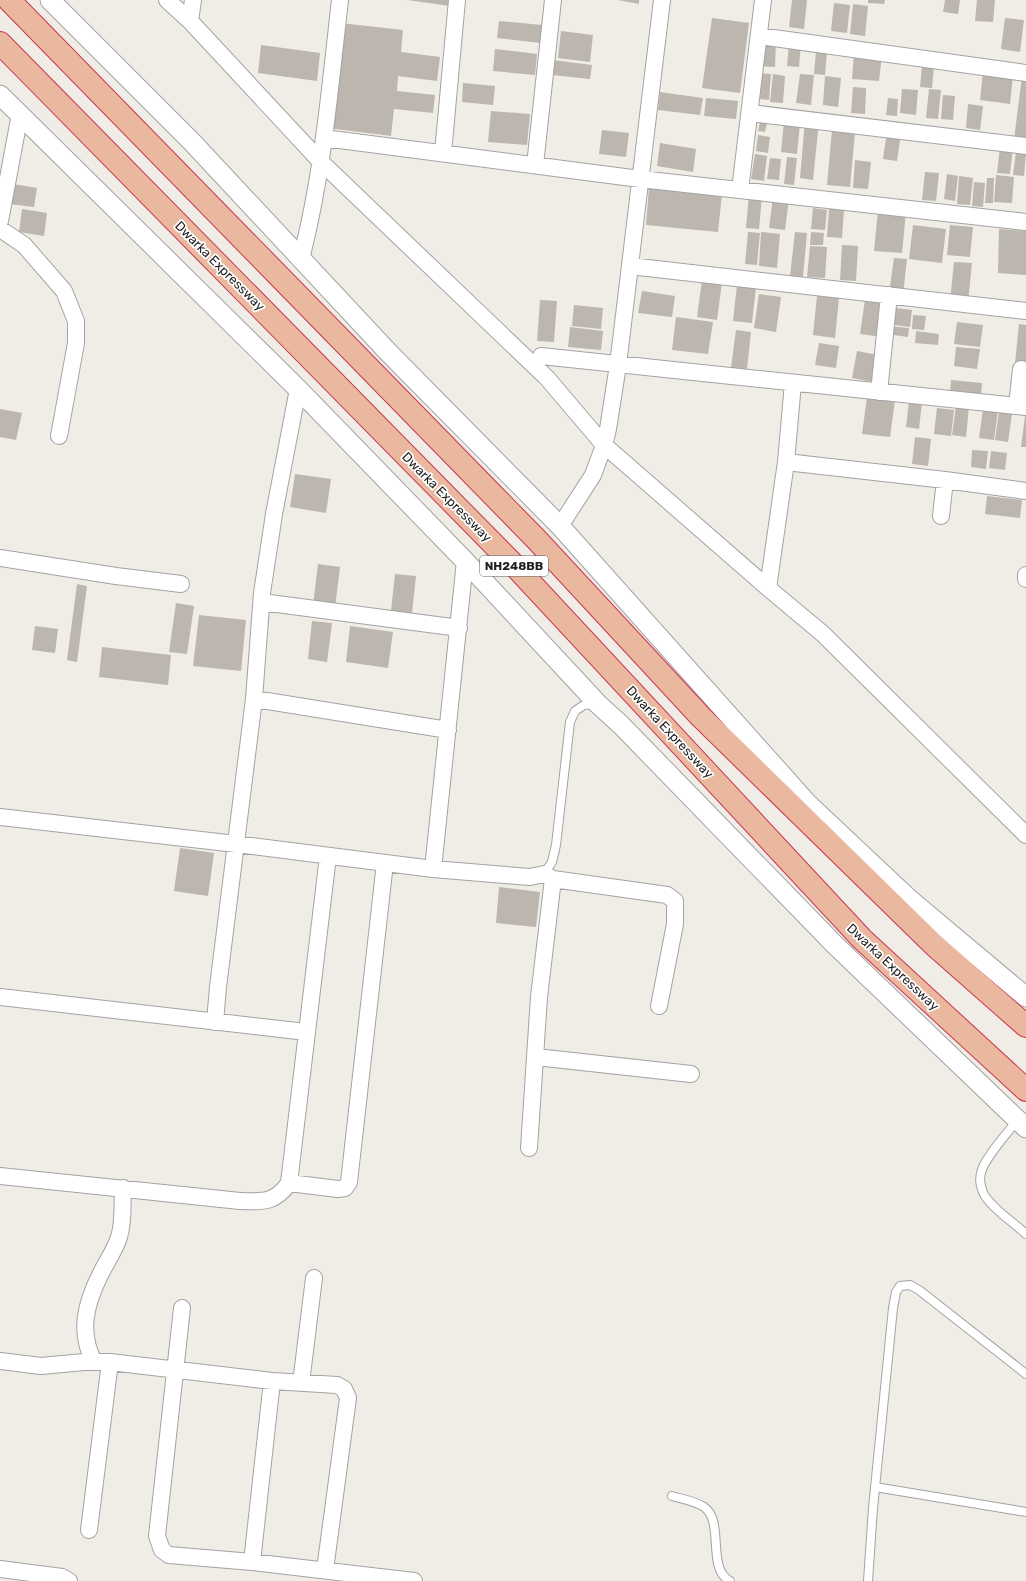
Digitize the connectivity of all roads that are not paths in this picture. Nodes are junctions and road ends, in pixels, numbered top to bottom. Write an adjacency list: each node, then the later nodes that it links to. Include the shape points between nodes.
1 (9, 0): 67 (highway, NH248BB, via 537,540 701,717 934,945)
2 (50, 0): 27 (street, via 192,142)
3 (167, 0): 10 (street)
4 (193, 0): 10 (street)
5 (340, 0): 17 (street)
6 (457, 0): 19 (street)
7 (553, 0): 21 (street)
8 (662, 0): 22 (street)
9 (763, 0): 11 (street)
10 (190, 21): 20 (street)
11 (759, 36): 13 (street); 15 (street)
12 (0, 44): 71 (highway, Dwarka Expressway / NH248BB, via 512,563 862,939)
13 (1026, 73)
14 (0, 95): 16 (street)
15 (750, 113): 18 (street); 23 (street)
16 (20, 114): 24 (street); 35 (street)
17 (324, 138): 19 (street); 20 (street)
18 (1026, 146)
19 (443, 153): 21 (street)
20 (321, 162): 27 (street); 39 (street, via 547,378)
21 (535, 165): 22 (street)
22 (640, 179): 23 (street); 28 (street)
23 (740, 190): 25 (street)
24 (0, 221)
25 (1026, 222)
26 (0, 229): 38 (street, via 24,245 54,279 64,291 76,320 76,343)
27 (301, 259): 44 (street, via 389,353)
28 (630, 266): 29 (street); 32 (street)
29 (889, 295): 30 (street); 36 (street)
30 (1026, 310)
31 (541, 356): 32 (street)
32 (618, 365): 34 (street); 39 (street)
33 (1020, 369): 37 (street)
34 (793, 382): 36 (street); 40 (street)
35 (298, 389): 46 (street); 51 (street, via 274,514)
36 (879, 392): 37 (street)
37 (1021, 407)
38 (59, 436)
39 (604, 445): 44 (street, via 593,475); 50 (street)
40 (786, 462): 41 (street); 50 (street)
41 (945, 480): 42 (street); 43 (street)
42 (1026, 491)
43 (941, 516)
44 (560, 526): 63 (street, via 808,804 908,898)
45 (0, 558): 49 (street)
46 (465, 561): 52 (street); 54 (street)
47 (1026, 575): 48 (street)
48 (1026, 579)
49 (181, 584)
50 (768, 588): 57 (street, via 823,634)
51 (262, 602): 52 (street); 53 (street)
52 (459, 628): 55 (street)
53 (254, 700): 55 (street); 58 (street)
54 (598, 704): 62 (lane, via 584,705 575,711 570,722 556,845); 72 (street, via 836,945)
55 (448, 730): 61 (street)
56 (0, 817): 58 (street)
57 (1026, 834)
58 (236, 844): 59 (street); 66 (street)
59 (328, 856): 60 (street); 68 (street)
60 (385, 863): 61 (street); 75 (street, via 349,1182 345,1188 338,1189)
61 (432, 869): 62 (street)
62 (548, 877): 65 (street, via 667,895 675,901 675,924); 69 (street)
63 (1026, 996)
64 (0, 997): 66 (street)
65 (659, 1006)
66 (215, 1022): 68 (street)
67 (1026, 1026)
68 (306, 1032): 75 (street)
69 (536, 1057): 70 (street); 73 (street)
70 (691, 1074)
71 (1026, 1090)
72 (1023, 1122): 77 (lane, via 987,1160 981,1173 980,1186 995,1207)
73 (529, 1148)
74 (0, 1176): 76 (street)
75 (289, 1183): 76 (street, via 282,1193 264,1202)
76 (123, 1188): 81 (street, via 119,1236 94,1288 86,1318 85,1340)
77 (1026, 1234)
78 (314, 1278): 86 (street)
79 (182, 1308): 83 (street)
80 (0, 1361): 81 (street, via 41,1366)
81 (94, 1362): 82 (street)
82 (110, 1362): 83 (street); 90 (street)
83 (175, 1370): 85 (street); 91 (street, via 157,1536 162,1550 169,1555)
84 (1026, 1374): 87 (lane, via 919,1290 910,1285 900,1286 893,1308)
85 (272, 1381): 86 (street); 91 (street)
86 (301, 1383): 93 (street, via 337,1385 344,1389 348,1398)
87 (875, 1487): 89 (lane); 97 (lane)
88 (672, 1496): 96 (lane, via 694,1502 705,1508 710,1515 720,1570 725,1579)
89 (1026, 1512)
90 (89, 1530)
91 (252, 1562): 93 (street)
92 (0, 1569): 94 (street, via 62,1577)
93 (325, 1570): 95 (street)
94 (69, 1581)
95 (414, 1581)
96 (730, 1581)
97 (868, 1581)

